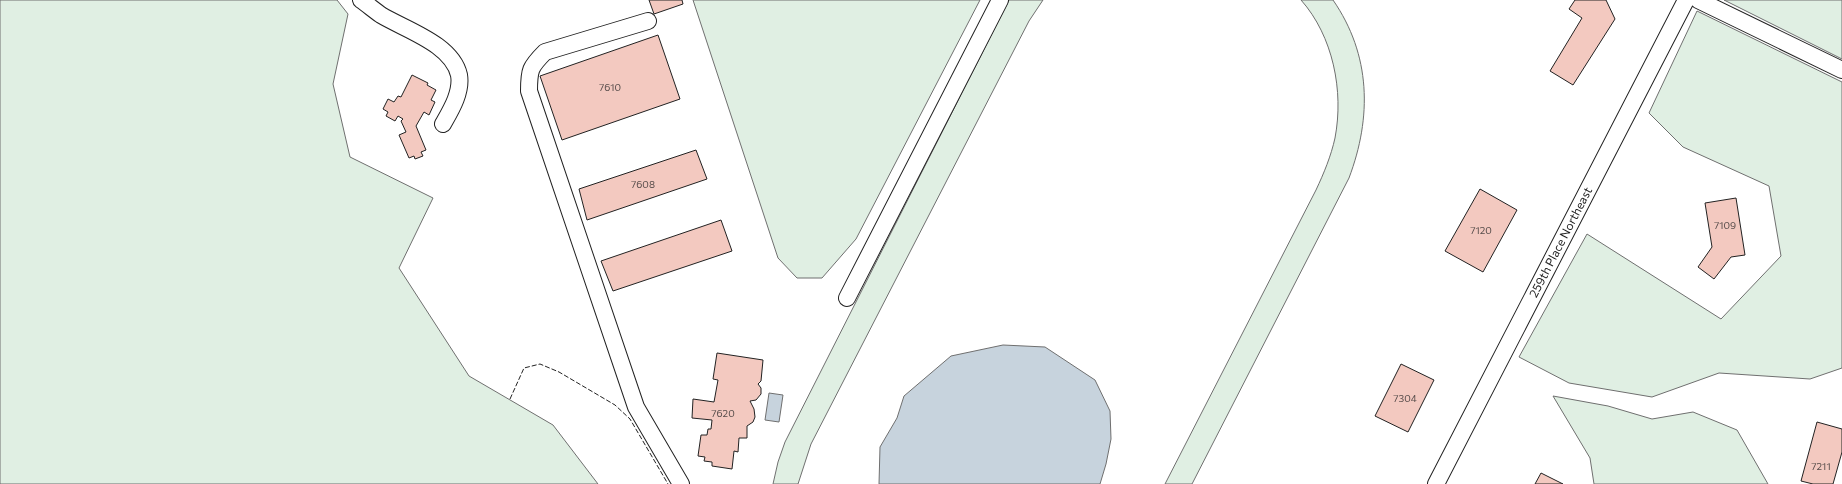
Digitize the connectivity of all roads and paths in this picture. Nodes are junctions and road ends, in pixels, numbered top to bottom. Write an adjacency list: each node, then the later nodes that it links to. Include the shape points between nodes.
1 (361, 0): 7 (street, via 380,14 438,46 454,62 459,76 458,88 455,101)
2 (1000, 0): 8 (street)
3 (1686, 0): 10 (street, 259th Place Northeast)
4 (1698, 0): 6 (street)
5 (648, 20): 9 (street, via 545,52 533,64 528,91 636,406)
6 (1842, 70)
7 (443, 124)
8 (847, 298)
9 (680, 484)
10 (1436, 484)

